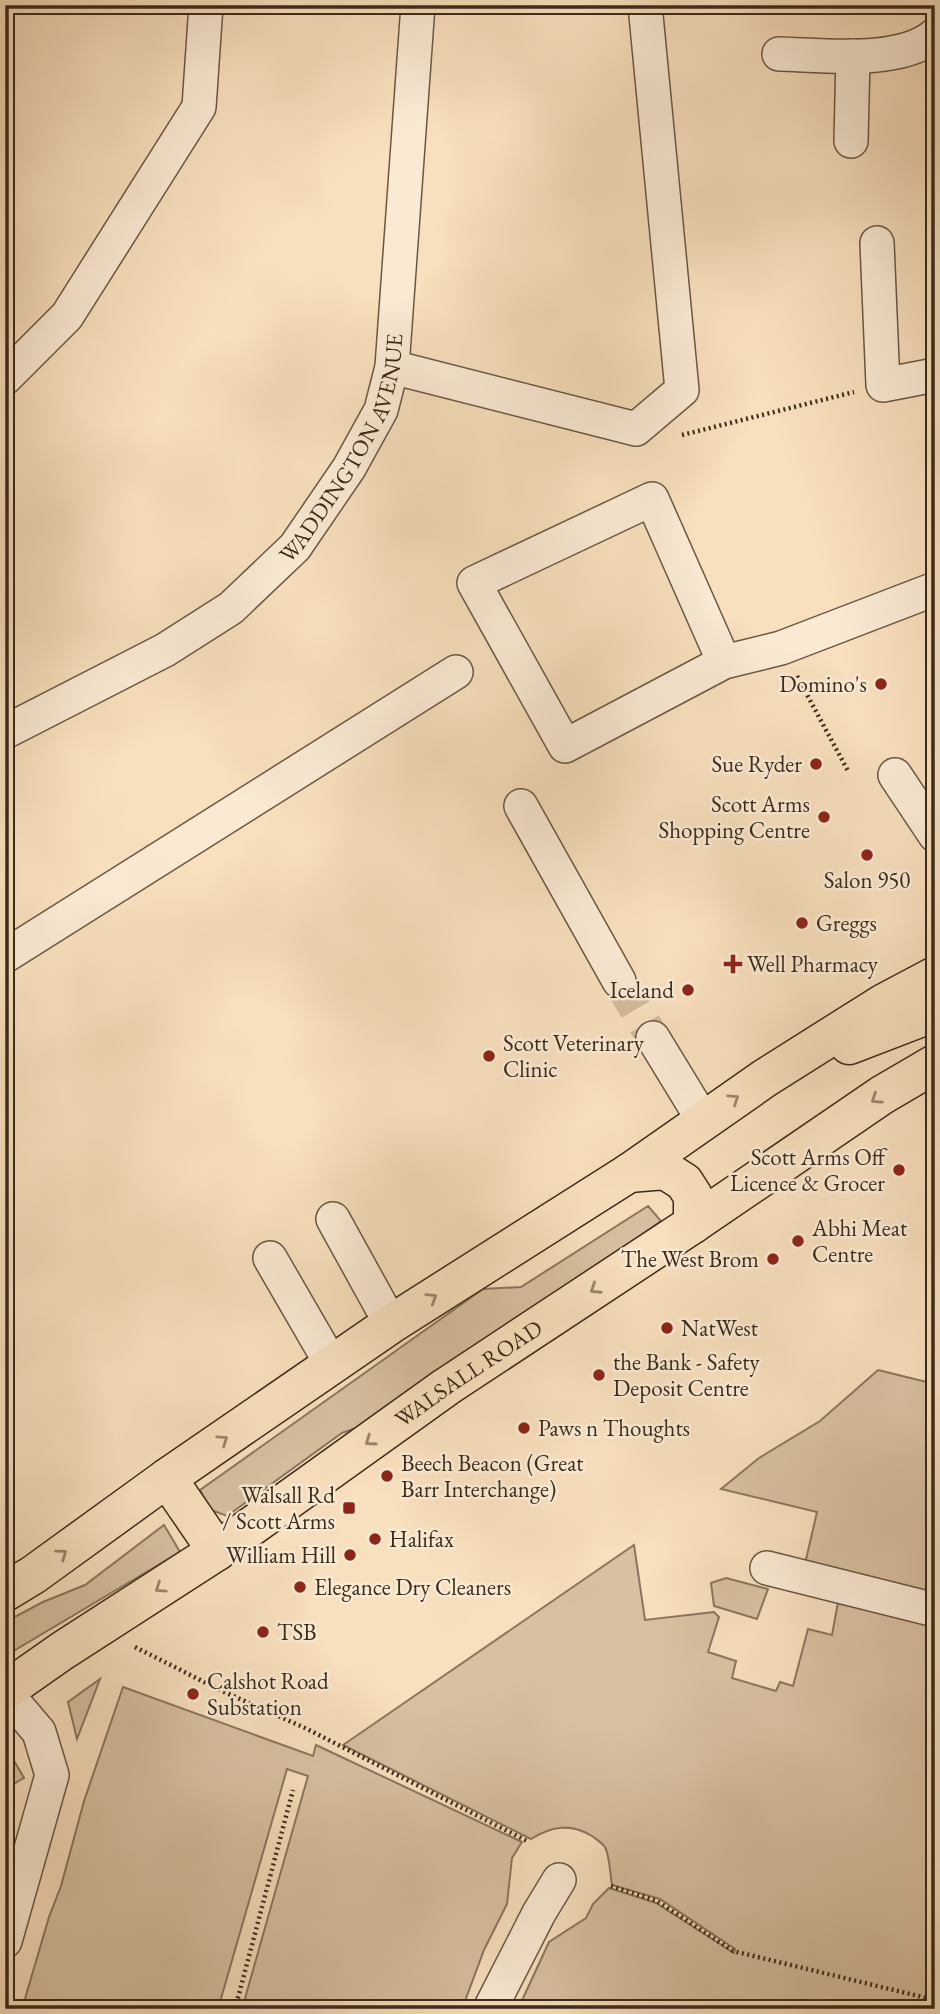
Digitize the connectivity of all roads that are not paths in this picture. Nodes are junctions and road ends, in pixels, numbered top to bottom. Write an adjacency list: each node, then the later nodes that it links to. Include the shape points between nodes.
1 (206, 5): 11 (street, via 199,107 67,316)
2 (418, 5): 9 (street, WADDINGTON AVENUE)
3 (645, 5): 9 (street, via 682,390 636,429)
4 (935, 35): 6 (street, via 889,55)
5 (779, 54): 6 (street)
6 (853, 56): 7 (street)
7 (851, 141)
8 (877, 243): 10 (street, via 883,385)
9 (392, 367): 15 (street, WADDINGTON AVENUE, via 381,410 349,468 295,547 231,608 165,650)
10 (935, 375)
11 (5, 379)
12 (935, 589): 13 (street, via 781,648)
13 (724, 662): 13 (street, via 565,746 474,583 652,499)
14 (456, 673): 19 (street)
15 (5, 732)
16 (895, 775): 18 (street)
17 (521, 806): 21 (street)
18 (935, 835)
19 (5, 956)
20 (935, 976): 25 (highway)
21 (619, 981)
22 (935, 1012): 25 (highway)
23 (653, 1038): 26 (street)
24 (935, 1064): 29 (highway, WALSALL ROAD, one-way to 29)
25 (765, 1078): 26 (highway, one-way to 25)
26 (703, 1121): 27 (highway)
27 (629, 1174): 29 (highway, via 664,1170 684,1182 693,1196); 31 (highway, one-way to 27)
28 (332, 1219): 31 (street)
29 (693, 1224): 34 (highway, WALSALL ROAD, one-way to 34, via 446,1387)
30 (270, 1258): 32 (street)
31 (391, 1324): 32 (highway)
32 (332, 1365): 33 (highway, one-way to 32)
33 (167, 1478): 34 (highway); 36 (highway, one-way to 33)
34 (217, 1550): 38 (highway, WALSALL ROAD, one-way to 38)
35 (767, 1569): 37 (street)
36 (5, 1592)
37 (935, 1610)
38 (5, 1692): 40 (street, via 40,1731 52,1775)
39 (559, 1880): 41 (street)
40 (5, 1941)
41 (490, 2009)

